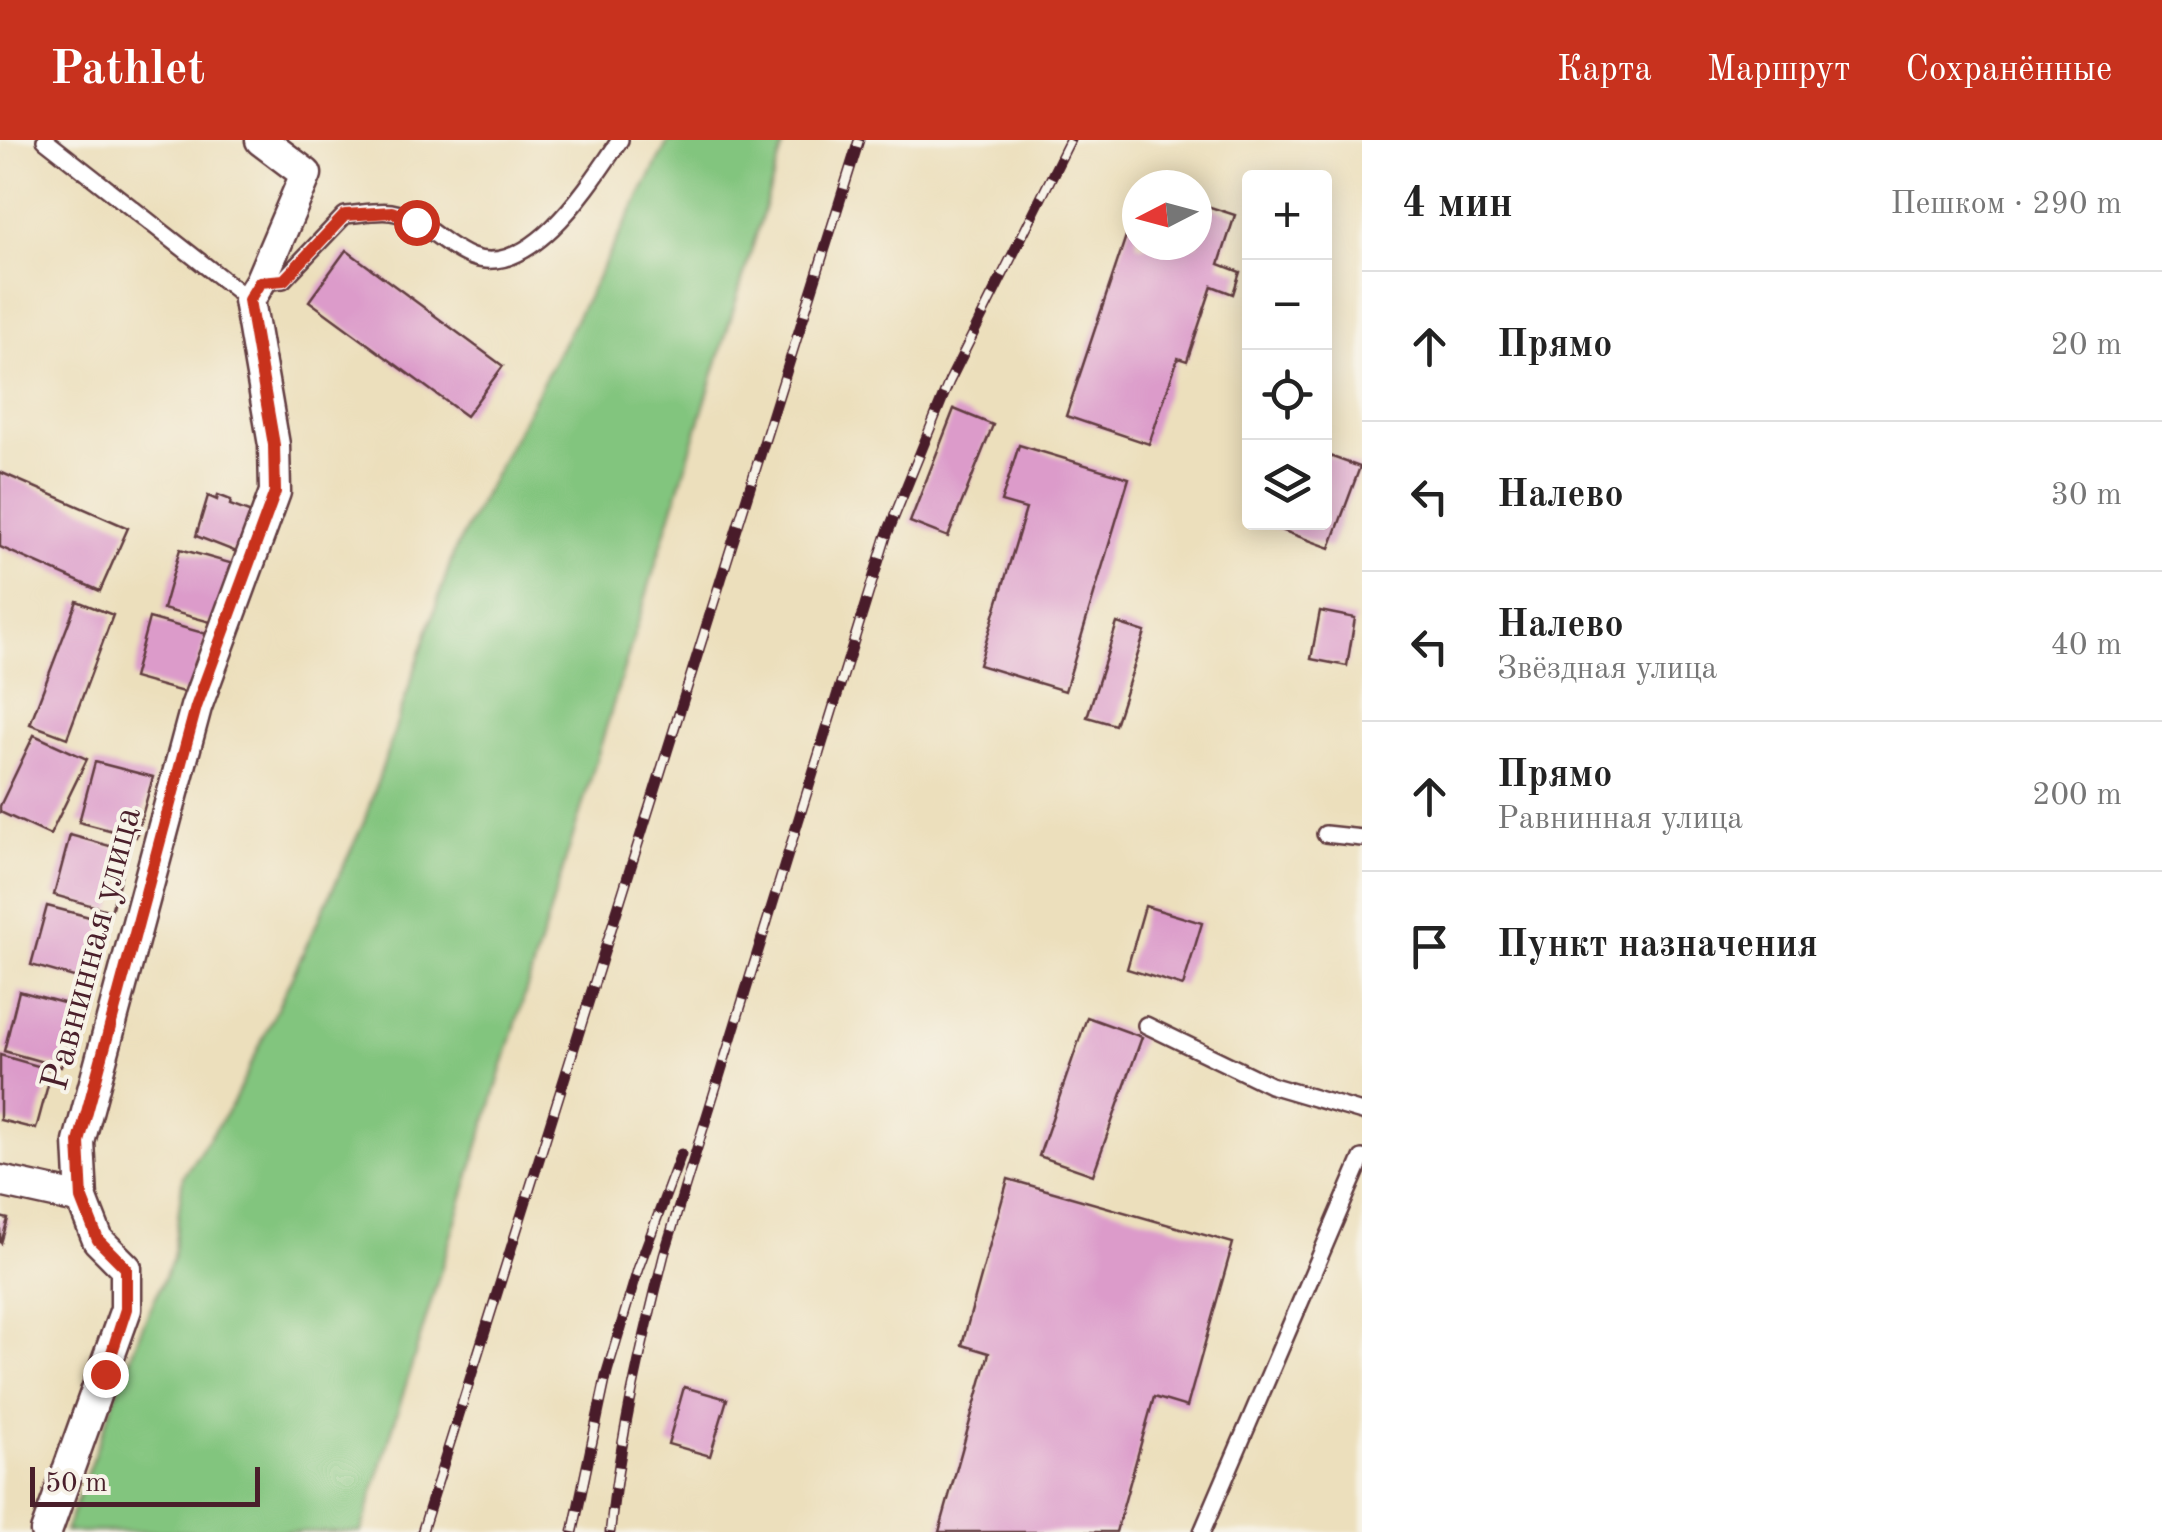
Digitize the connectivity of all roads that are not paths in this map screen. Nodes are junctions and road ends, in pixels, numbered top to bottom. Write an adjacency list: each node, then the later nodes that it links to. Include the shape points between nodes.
1 (45, 140): 4 (lane)
2 (261, 140): 4 (street, via 306,174)
3 (620, 140): 4 (lane, via 583,193 532,246 505,260 474,258 392,212 345,215 284,280)
4 (254, 291): 11 (street, Равнинная улица, via 275,492 191,726 79,1142)
5 (1326, 834): 6 (lane)
6 (1362, 838)
7 (1146, 1024): 8 (lane, via 1270,1085)
8 (1362, 1112)
9 (1362, 1158): 13 (lane)
10 (0, 1182): 11 (street)
11 (82, 1199): 12 (street, Равнинная улица, via 98,1240 126,1268 126,1309)
12 (46, 1532)
13 (1202, 1532)

